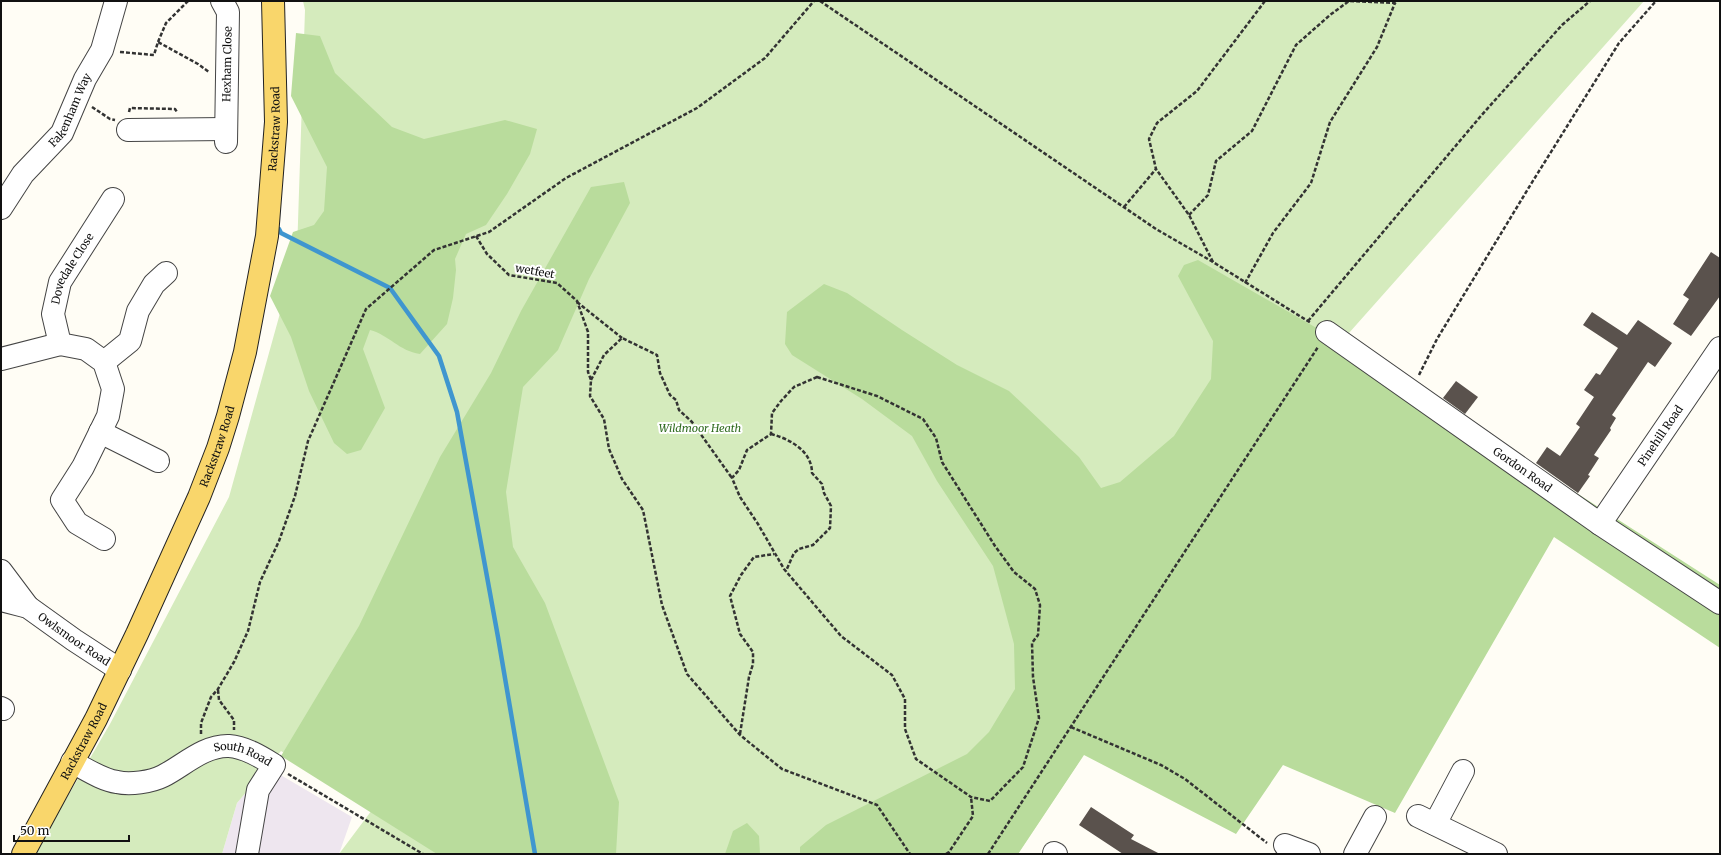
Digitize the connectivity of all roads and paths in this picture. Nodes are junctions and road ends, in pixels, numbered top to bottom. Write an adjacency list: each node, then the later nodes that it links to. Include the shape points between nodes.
1 (116, 1): 18 (street, Fakenham Way, via 102,50 85,79 62,132 23,174)
2 (188, 1): 11 (path, via 166,23)
3 (222, 1): 13 (street, Hexham Close, via 228,12)
4 (273, 1): 47 (main road, Rackstraw Road, via 276,122 270,204 267,236 245,352 218,448 199,497)
5 (814, 1): 20 (path, via 765,58 697,108 566,178 489,232)
6 (820, 1): 17 (path)
7 (1265, 1): 15 (path, via 1197,91 1157,123 1149,139)
8 (1590, 1): 25 (path, via 1562,25 1485,111)
9 (1656, 1): 33 (path, via 1619,43 1437,339)
10 (1396, 2): 19 (path, via 1349,2 1296,45 1252,131 1216,161 1208,195); 23 (path, via 1377,46 1330,122 1311,183 1273,233)
11 (158, 42): 12 (path, via 154,55); 13 (path, via 198,64)
12 (115, 52)
13 (227, 86): 14 (street, Hexham Close, via 226,136)
14 (128, 130)
15 (1156, 169): 17 (path); 19 (path)
16 (113, 199): 28 (street, Dovedale Close, via 60,282 53,314)
17 (1124, 207): 21 (path)
18 (1, 208)
19 (1189, 215): 21 (path)
20 (476, 236): 24 (path, wetfeet, via 487,254 509,275 557,282); 48 (path, via 434,250 366,310 308,441 295,496 279,541 260,582 248,631)
21 (1213, 262): 23 (path)
22 (166, 273): 31 (street, via 154,284 138,311 130,341)
23 (1246, 283): 25 (path)
24 (577, 301): 27 (path); 32 (path, wetfeet, via 588,332 588,372)
25 (1308, 321): 26 (path)
26 (1327, 332): 33 (street, Gordon Road); 49 (path)
27 (622, 338): 32 (path, via 604,355); 37 (path, via 657,355 660,373 679,410 692,422)
28 (60, 344): 30 (street); 31 (street, via 86,349)
29 (1720, 348): 38 (street, Pinehill Road)
30 (1, 359)
31 (104, 362): 34 (street, via 113,389 108,416)
32 (591, 380): 50 (path, via 590,396 604,419 609,449 622,479 644,510 662,605 687,674)
33 (1411, 391): 38 (street, Gordon Road)
34 (100, 432): 36 (street); 39 (street, via 84,467 62,500 77,523)
35 (771, 434): 37 (path, via 747,450 739,470); 42 (path, via 785,438 803,450 812,464 812,473 822,484 832,506 830,528 813,545 794,552); 56 (path, via 772,413 781,401 794,387 817,377 877,396 923,419 936,438 942,462 994,546 1014,572 1035,589 1040,605 1038,635 1032,643 1039,718 1023,767 990,801)
36 (158, 461)
37 (732, 478): 40 (path, via 740,497)
38 (1600, 524): 45 (street, Gordon Road)
39 (104, 539)
40 (774, 554): 42 (path); 50 (path, via 754,557 730,596 740,634 753,652)
41 (1, 570): 43 (street); 46 (street, Owlsmoor Road)
42 (786, 571): 56 (path, via 841,636 892,675 905,699 906,729 916,759)
43 (1, 588)
44 (1, 600): 46 (street, Owlsmoor Road)
45 (1720, 603)
46 (28, 607): 47 (street, Owlsmoor Road)
47 (120, 670): 53 (main road, Rackstraw Road)
48 (218, 689): 51 (path, via 220,700 234,720 233,738); 52 (path, via 211,697 202,723 201,740)
49 (1071, 727): 58 (path, via 1162,765); 64 (path)
50 (740, 735): 62 (path, via 782,769 877,805)
51 (237, 748): 52 (street, South Road, via 223,746); 54 (street, South Road, via 251,752)
52 (204, 752): 53 (street, South Road, via 161,777 134,782 117,782)
53 (72, 762): 59 (main road, Rackstraw Road)
54 (274, 765): 60 (street, via 258,790); 61 (path, South Road)
55 (1462, 771): 67 (street, via 1427,820)
56 (971, 797): 63 (path, via 973,816)
57 (1374, 817): 66 (street)
58 (1277, 845): 65 (street)
59 (23, 854)
60 (247, 854)
61 (423, 854)
62 (910, 854)
63 (946, 854)
64 (988, 854)
65 (1309, 854)
66 (1356, 854)
67 (1496, 854)

